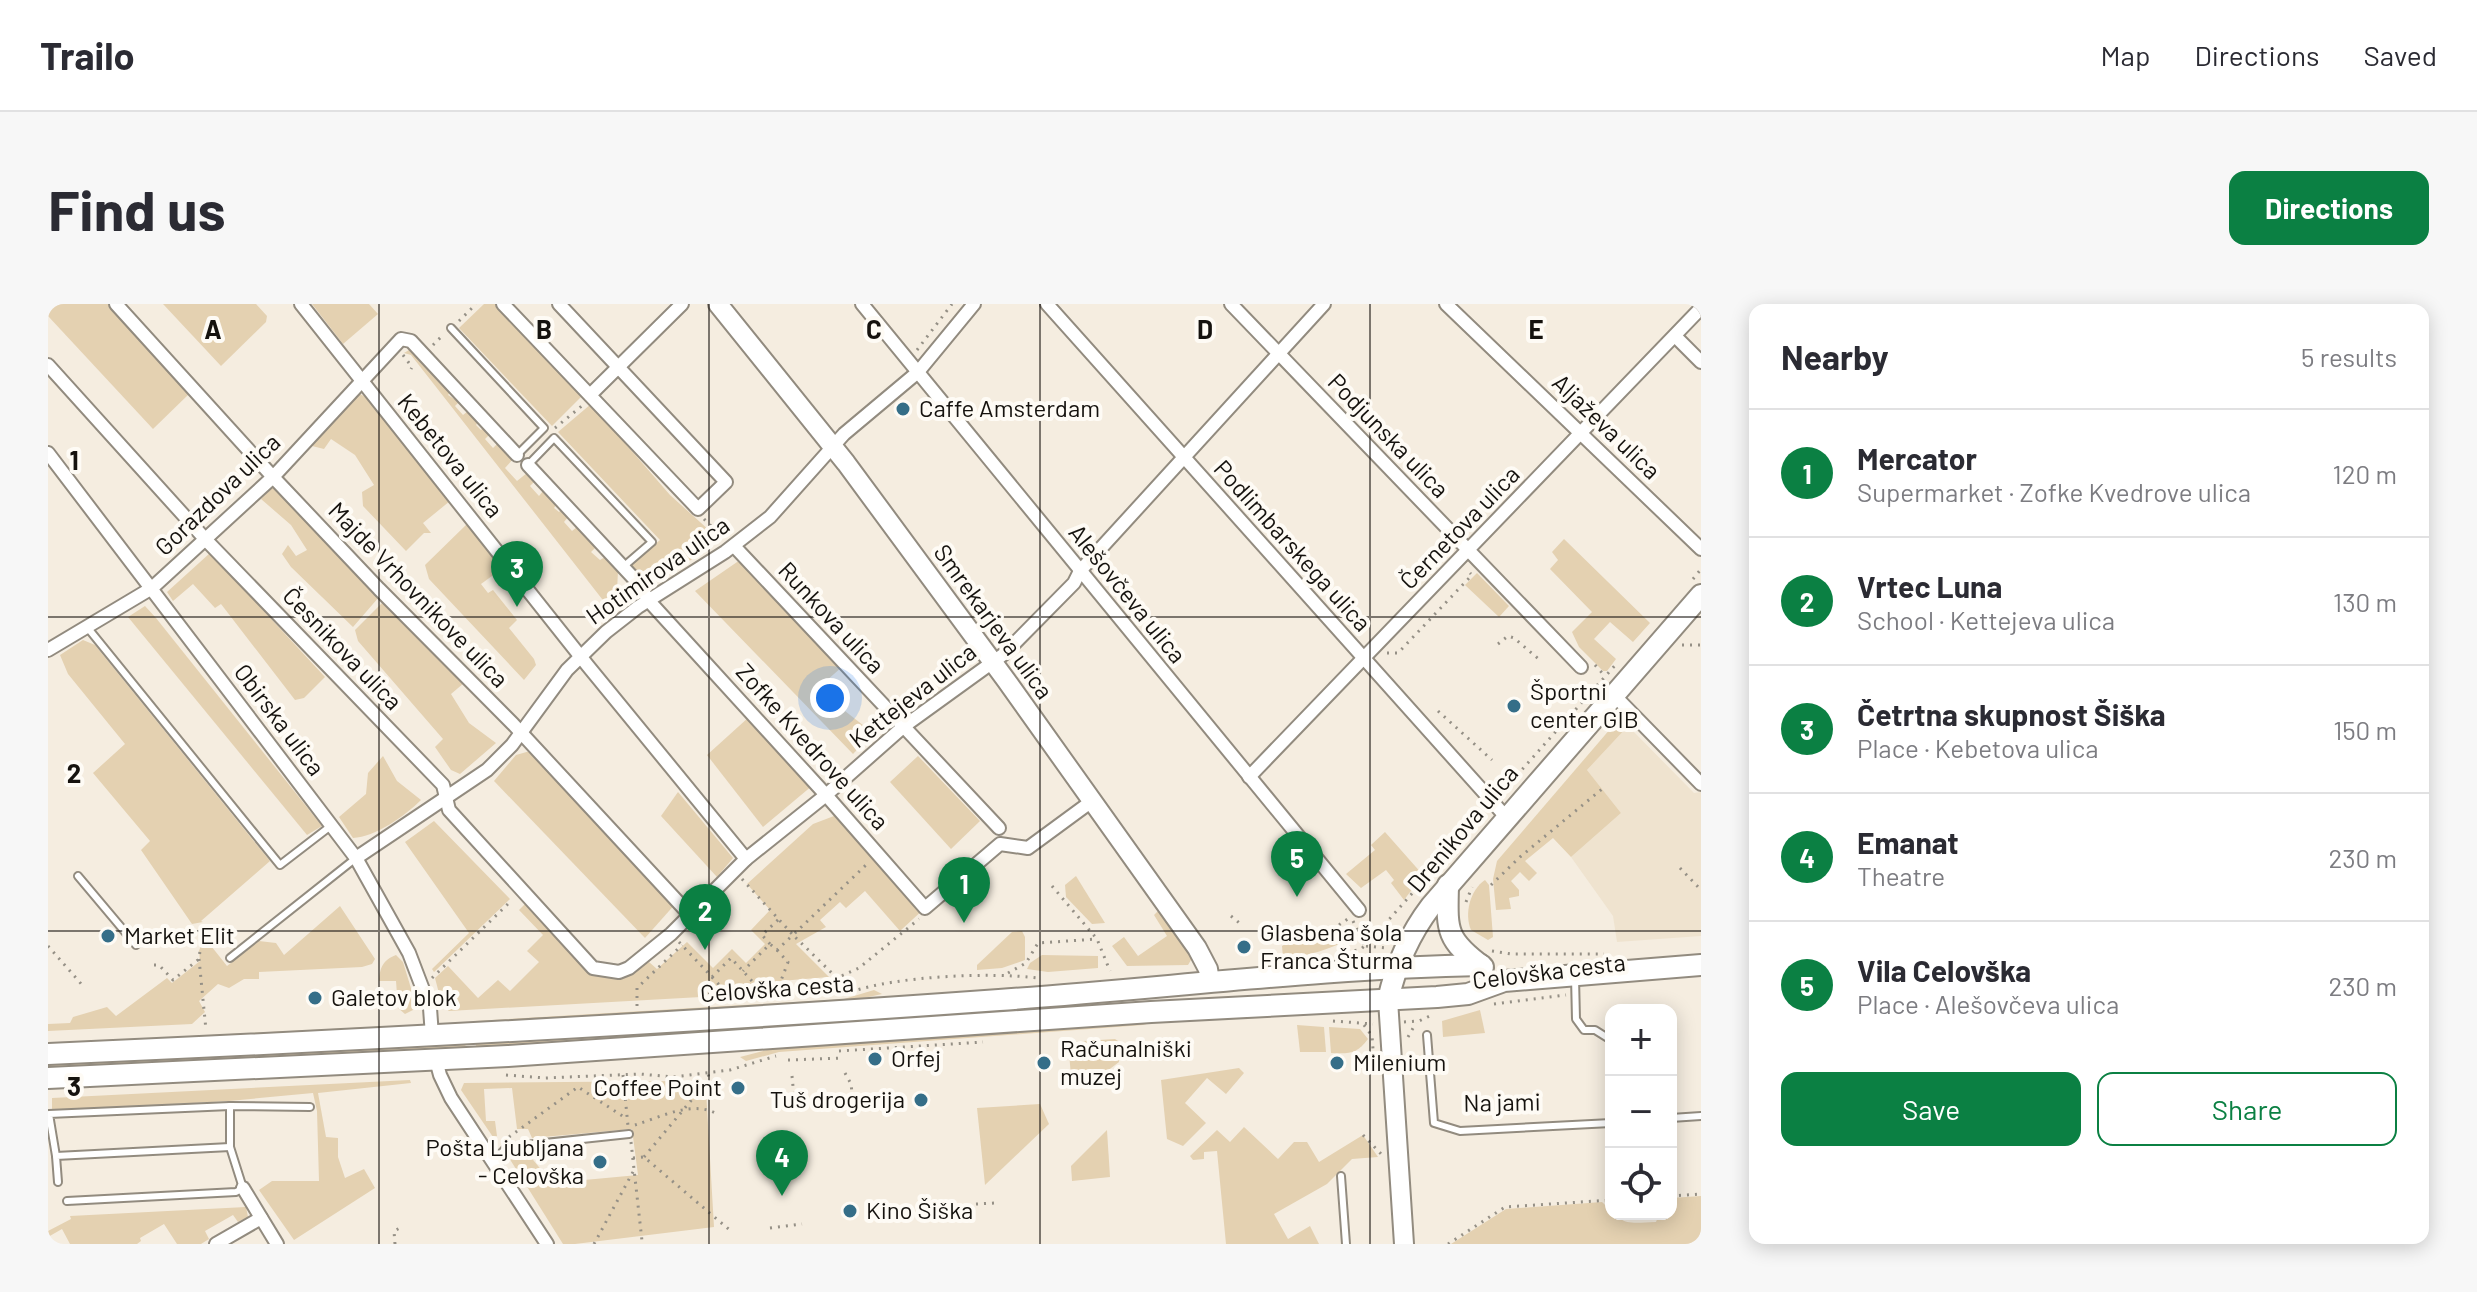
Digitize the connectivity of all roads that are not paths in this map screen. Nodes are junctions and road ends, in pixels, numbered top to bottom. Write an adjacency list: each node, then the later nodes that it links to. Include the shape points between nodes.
1 (116, 304): 29 (street, Majde Vrhovnikove ulica)
2 (301, 304): 21 (street, Kebetova ulica)
3 (503, 304): 22 (street)
4 (559, 304): 19 (street)
5 (682, 304): 19 (street)
6 (718, 304): 24 (street, Smrekarjeva ulica)
7 (862, 304): 20 (street, Alešovčeva ulica)
8 (974, 304): 20 (street, Hotimirova ulica)
9 (1047, 304): 27 (street, Podlimbarskega ulica)
10 (1231, 304): 16 (street, Podjunska ulica)
11 (1324, 304): 16 (street, Kettejeva ulica)
12 (1446, 304): 23 (street, Aljaževa ulica)
13 (1701, 308): 15 (street, Černetova ulica)
14 (451, 328): 26 (lane, via 544,428)
15 (1675, 336): 17 (street); 23 (street, Černetova ulica)
16 (1278, 353): 27 (street, Kettejeva ulica); 33 (street, Podjunska ulica)
17 (1701, 362)
18 (48, 365): 30 (street, Česnikova ulica)
19 (617, 367): 22 (street); 22 (street, via 726,482 698,509)
20 (918, 372): 24 (street, Hotimirova ulica); 35 (street, Alešovčeva ulica)
21 (361, 381): 26 (street, Gorazdova ulica, via 405,338); 29 (street, Gorazdova ulica); 41 (street, Kebetova ulica)
22 (591, 396)
23 (1581, 434): 32 (street, Aljaževa ulica); 33 (street, Černetova ulica)
24 (833, 447): 31 (street, Hotimirova ulica, via 780,507); 43 (street, Smrekarjeva ulica)
25 (48, 453): 36 (street, Obirska ulica)
26 (517, 455)
27 (1182, 457): 35 (street, Kettejeva ulica); 42 (street, Podlimbarskega ulica)
28 (528, 465): 34 (street, Zofke Kvedrove ulica); 34 (lane, via 554,438 641,530 652,542)
29 (273, 477): 30 (street, Gorazdova ulica); 47 (street, Majde Vrhovnikove ulica)
30 (206, 540): 36 (street, Gorazdova ulica); 51 (street, Česnikova ulica, via 443,785)
31 (734, 546): 38 (street, Hotimirova ulica); 46 (street, Runkova ulica)
32 (1701, 549)
33 (1468, 551): 42 (street, Černetova ulica); 44 (street, Podjunska ulica)
34 (623, 567): 38 (street, Zofke Kvedrove ulica)
35 (1080, 571): 43 (street, Kettejeva ulica, via 1074,583); 48 (street, Alešovčeva ulica)
36 (152, 588): 39 (street, Gorazdova ulica); 54 (street, Obirska ulica)
37 (1696, 588): 45 (main road, Drenikova ulica)
38 (649, 601): 41 (street, Hotimirova ulica); 50 (street, Zofke Kvedrove ulica)
39 (87, 627): 40 (street, Gorazdova ulica); 54 (lane, via 280,865)
40 (48, 650)
41 (580, 656): 47 (street, Hotimirova ulica); 57 (street, Kebetova ulica)
42 (1365, 659): 48 (street, Černetova ulica); 53 (street, Podlimbarskega ulica)
43 (993, 661): 46 (street, Kettejeva ulica); 52 (street, Smrekarjeva ulica)
44 (1581, 667)
45 (1613, 694): 49 (street); 53 (main road, Drenikova ulica)
46 (903, 727): 50 (street, Kettejeva ulica); 55 (street, Runkova ulica)
47 (520, 733): 51 (street, Hotimirova ulica, via 487,770); 61 (street, Majde Vrhovnikove ulica)
48 (1249, 777): 60 (street, Alešovčeva ulica)
49 (1701, 784)
50 (826, 795): 52 (street, Zofke Kvedrove ulica, via 925,908 1000,844 1028,848); 57 (street, Kettejeva ulica)
51 (447, 798): 56 (street, Hotimirova ulica); 66 (street, Česnikova ulica, via 449,810)
52 (1092, 801): 68 (street, Smrekarjeva ulica, via 1197,948)
53 (1506, 817): 59 (main road, Drenikova ulica)
54 (332, 825): 56 (street, Obirska ulica)
55 (999, 828)
56 (356, 858): 64 (lane); 73 (street, Obirska ulica, via 409,953 430,1008)
57 (746, 859): 61 (street, Kettejeva ulica)
58 (78, 876): 62 (lane)
59 (1448, 885): 63 (main road, via 1450,934 1460,949); 67 (main road, Drenikova ulica, via 1411,935)
60 (1359, 910)
61 (690, 915): 66 (street, Kettejeva ulica, via 629,968)
62 (136, 945)
63 (1483, 957): 67 (main road, Celovška cesta); 69 (main road, Celovška cesta)
64 (230, 958)
65 (1701, 965): 70 (main road, Celovška cesta)
66 (593, 968)
67 (1395, 968): 68 (main road, Celovška cesta); 71 (main road, Drenikova ulica)
68 (1210, 981): 73 (main road, Celovška cesta, via 1003,1000)
69 (1504, 981): 70 (main road, Celovška cesta); 71 (main road, Celovška cesta, via 1468,994)
70 (1576, 984): 74 (lane, via 1576,1019 1584,1030)
71 (1388, 1000): 76 (main road, Celovška cesta); 96 (street)
72 (1427, 1035): 82 (lane, Na jami, via 1434,1123 1460,1131)
73 (432, 1036): 75 (main road, Celovška cesta)
74 (1605, 1036)
75 (48, 1054)
76 (436, 1060): 77 (main road, Celovška cesta); 86 (street, via 446,1089)
77 (48, 1078)
78 (230, 1106): 79 (lane); 84 (lane); 85 (lane, via 49,1114)
79 (310, 1107)
80 (1701, 1116): 81 (lane)
81 (1677, 1118)
82 (1605, 1123)
83 (629, 1131): 86 (lane, via 507,1147)
84 (230, 1147): 85 (lane); 89 (lane)
85 (56, 1156): 88 (lane)
86 (494, 1161): 94 (street)
87 (1341, 1176): 95 (lane)
88 (58, 1182)
89 (243, 1188): 90 (lane); 91 (street)
90 (67, 1201)
91 (261, 1218): 92 (street); 93 (street)
92 (216, 1244)
93 (277, 1244)
94 (547, 1244)
95 (1346, 1244)
96 (1404, 1244)

